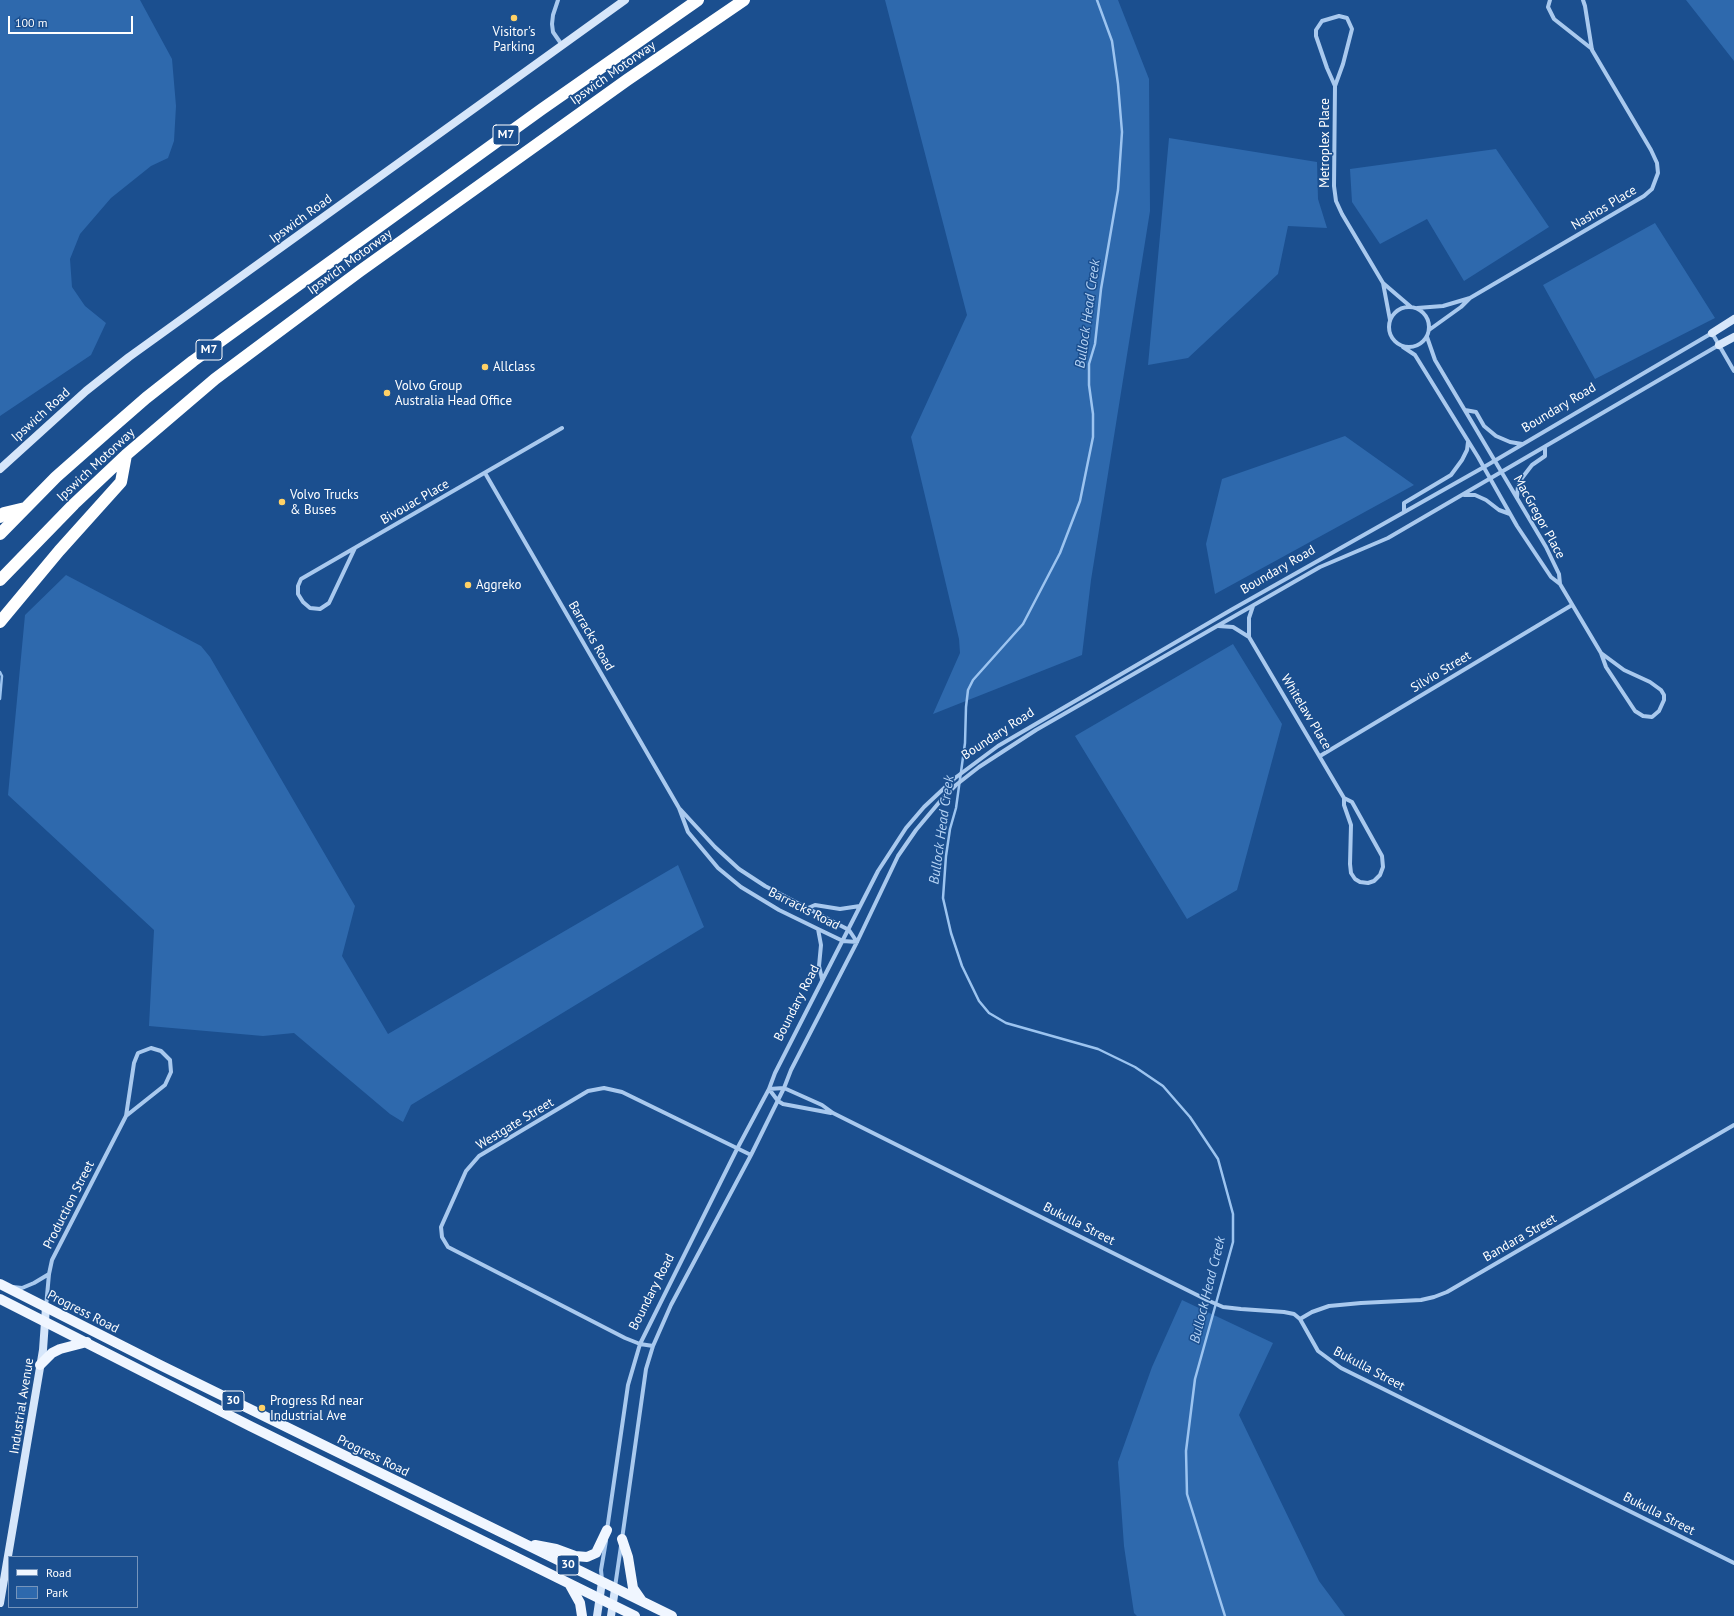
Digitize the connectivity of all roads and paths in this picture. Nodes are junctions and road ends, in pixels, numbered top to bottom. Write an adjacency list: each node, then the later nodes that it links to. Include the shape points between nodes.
1 (558, 0): 7 (street, via 552,24 553,32)
2 (625, 0): 7 (street, Ipswich Road)
3 (698, 0): 37 (highway, Ipswich Motorway / M7, via 542,109 193,362 112,427)
4 (744, 0): 28 (highway, Ipswich Motorway / M7, via 627,80 261,344 204,388)
5 (1550, 0): 8 (street, Nashos Place, via 1548,8 1554,19)
6 (1583, 0): 8 (street, Nashos Place)
7 (562, 46): 31 (street, Ipswich Road, via 129,357 80,396)
8 (1592, 50): 11 (street, Nashos Place, via 1654,156 1658,172 1652,189)
9 (1335, 86): 9 (street, Metroplex Place, via 1316,30 1322,21 1339,16 1347,18 1352,29); 10 (street, Metroplex Place, via 1336,201)
10 (1383, 283): 12 (street, Metroplex Place); 15 (street, Metroplex Place)
11 (1470, 298): 13 (street, Nashos Place, via 1443,306); 16 (street, Nashos Place)
12 (1411, 307): 13 (street); 15 (street, via 1398,310)
13 (1417, 308): 16 (street, via 1426,317)
14 (1734, 319): 17 (street, Boundary Road)
15 (1390, 320): 21 (street, via 1389,332)
16 (1429, 330): 18 (street)
17 (1712, 333): 20 (street); 26 (street, Boundary Road)
18 (1427, 337): 21 (street, via 1417,346); 23 (street, via 1435,360)
19 (1734, 337): 20 (street, Boundary Road)
20 (1719, 345): 22 (street); 27 (street, Boundary Road)
21 (1403, 347): 25 (street, via 1415,355)
22 (1734, 371)
23 (1465, 410): 26 (street, via 1476,412 1484,426 1496,436); 29 (street)
24 (562, 428): 33 (street, Bivouac Place)
25 (1468, 441): 30 (street); 38 (street, via 1462,460 1451,475 1404,503)
26 (1522, 444): 29 (street, Boundary Road)
27 (1545, 447): 32 (street, Boundary Road); 36 (street, via 1545,456 1532,465 1522,478)
28 (126, 455): 43 (highway, Ipswich Motorway / M7); 47 (highway, via 121,482)
29 (1495, 461): 30 (street, Boundary Road); 32 (street, MacGregor Place)
30 (1484, 468): 34 (street, MacGregor Place); 38 (street, Boundary Road)
31 (0, 469)
32 (1502, 472): 34 (street, Boundary Road); 36 (street, MacGregor Place)
33 (485, 473): 42 (street, Bivouac Place); 53 (street, Barracks Road)
34 (1490, 479): 35 (street, Boundary Road); 39 (street, MacGregor Place)
35 (1462, 495): 39 (street, via 1475,495); 45 (street, Boundary Road, via 1388,538 1320,568)
36 (1517, 497): 44 (street, MacGregor Place, via 1559,574)
37 (25, 508): 40 (highway, via 4,513); 41 (highway, Ipswich Motorway / M7)
38 (1404, 512): 54 (street, Boundary Road, via 1034,724 980,758 924,807 906,828 889,852)
39 (1510, 514): 44 (street, MacGregor Place, via 1551,577)
40 (0, 517)
41 (0, 534)
42 (355, 548): 42 (street, Bivouac Place, via 329,603 320,609 310,608 298,594 301,579)
43 (0, 580)
44 (1560, 584): 46 (street, MacGregor Place)
45 (1253, 605): 48 (street, Boundary Road); 49 (street, via 1249,618)
46 (1572, 605): 50 (street, MacGregor Place); 51 (street, Silvio Street)
47 (0, 622)
48 (1218, 626): 49 (street, Whitelaw Place, via 1233,627); 59 (street, Boundary Road, via 1036,730 979,767 956,786 929,814 898,856)
49 (1249, 637): 51 (street, Whitelaw Place)
50 (1601, 653): 50 (street, MacGregor Place, via 1624,670 1658,687 1664,695 1663,705 1659,711 1652,717 1643,716 1635,711 1606,667)
51 (1320, 756): 52 (street, Whitelaw Place)
52 (1344, 798): 52 (street, Whitelaw Place, via 1352,802 1382,856 1383,867 1380,876 1368,883 1360,882 1351,873 1351,826)
53 (679, 808): 55 (street, Barracks Road, via 739,869 764,886); 56 (street, Barracks Road, via 688,832 718,868 741,887)
54 (860, 906): 55 (street, via 840,909 815,905); 57 (street, Boundary Road)
55 (808, 908): 57 (street, Barracks Road)
56 (818, 929): 58 (street, Barracks Road); 60 (street)
57 (849, 930): 58 (street, Boundary Road); 59 (street, Barracks Road)
58 (843, 940): 59 (street, Barracks Road); 60 (street, Boundary Road)
59 (857, 942): 61 (street, Boundary Road)
60 (822, 979): 62 (street, Boundary Road)
61 (784, 1088): 62 (street); 63 (street, Boundary Road); 64 (street, Bukulla Street)
62 (769, 1090): 63 (street); 67 (street, Boundary Road)
63 (778, 1101): 64 (street, Bukulla Street); 68 (street, Boundary Road)
64 (834, 1113): 73 (street, Bukulla Street, via 1207,1300 1223,1307 1294,1314)
65 (126, 1116): 65 (street, Production Street, via 138,1053 151,1048 161,1051 170,1060 171,1072 165,1085); 69 (street, Production Street, via 52,1260)
66 (1734, 1125): 73 (street, Bandara Street, via 1447,1292 1421,1300 1329,1306)
67 (737, 1149): 68 (street, Westgate Street); 76 (street, Boundary Road); 76 (street, Westgate Street, via 622,1092 604,1088 588,1091 479,1156 466,1171 441,1227 442,1237 448,1247)
68 (751, 1155): 77 (street, Boundary Road, via 671,1305)
69 (49, 1274): 70 (street, via 22,1288); 72 (street, Production Street)
70 (2, 1286): 72 (main road, Progress Road / 30)
71 (0, 1299): 74 (main road, Progress Road / 30)
72 (46, 1307): 74 (street, Industrial Avenue); 81 (main road, Progress Road / 30)
73 (1300, 1319): 82 (street, Bukulla Street, via 1318,1351 1341,1368)
74 (45, 1322): 75 (main road, Progress Road / 30); 78 (street, Industrial Avenue)
75 (87, 1342): 78 (main road, via 60,1349); 84 (main road, Progress Road / 30)
76 (640, 1344): 77 (street, Westgate Street); 79 (street, Boundary Road, via 628,1384)
77 (653, 1346): 80 (street, Boundary Road, via 646,1369)
78 (40, 1365): 88 (street, Industrial Avenue)
79 (607, 1530): 81 (main road, via 596,1553 586,1557); 83 (street, Boundary Road, via 601,1570)
80 (622, 1539): 85 (street, Boundary Road); 87 (main road, via 633,1588)
81 (521, 1542): 83 (main road, Progress Road / 30)
82 (1734, 1563)
83 (602, 1582): 85 (main road, Progress Road / 30); 86 (street, Boundary Road)
84 (569, 1584): 86 (main road, Progress Road / 30); 90 (main road, via 580,1603)
85 (615, 1589): 87 (main road, Progress Road / 30); 89 (street, Boundary Road)
86 (600, 1599): 89 (main road, Progress Road / 30); 91 (street, Boundary Road)
87 (643, 1602): 94 (main road, Progress Road / 30)
88 (0, 1603)
89 (613, 1605): 92 (street, Boundary Road); 93 (main road, Progress Road / 30)
90 (582, 1616)
91 (597, 1616)
92 (611, 1616)
93 (635, 1616)
94 (672, 1616)

